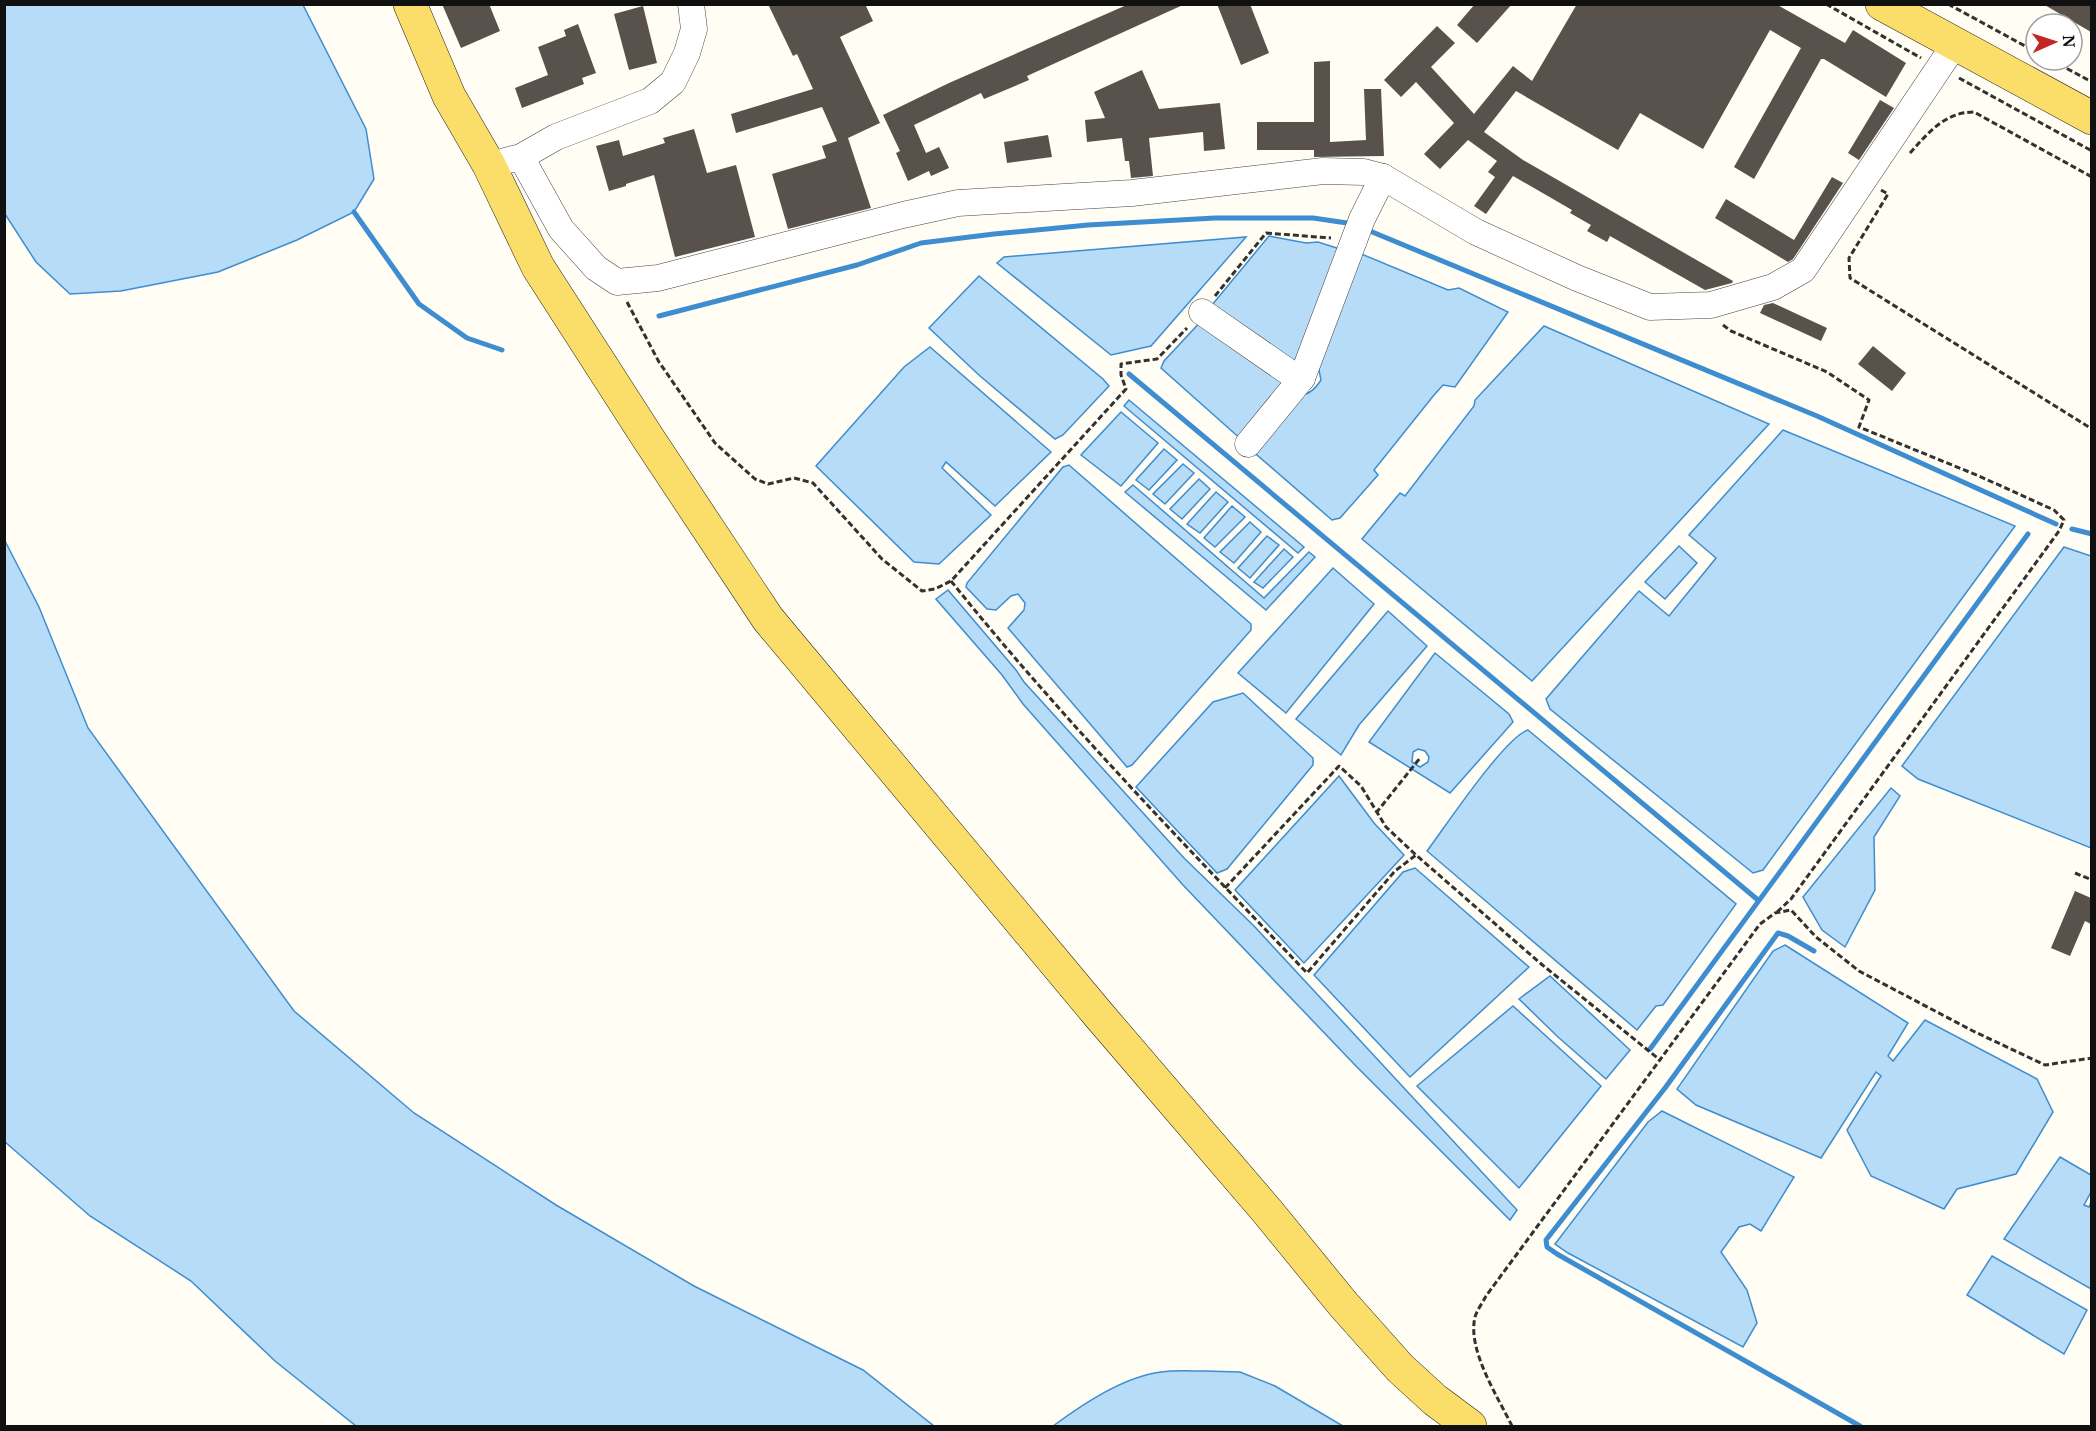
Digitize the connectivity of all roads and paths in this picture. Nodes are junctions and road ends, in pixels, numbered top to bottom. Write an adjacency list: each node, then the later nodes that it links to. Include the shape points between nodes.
1 (410, 4): 12 (main road, via 449,96)
2 (691, 4): 10 (street, via 694,29 673,82 650,101 556,137)
3 (1882, 4): 5 (main road)
4 (1948, 4): 6 (path)
5 (1955, 44): 9 (main road); 15 (street)
6 (2024, 45)
7 (2073, 72): 8 (path)
8 (2091, 82)
9 (2091, 118)
10 (521, 157): 12 (street); 17 (street, via 561,229 596,268)
11 (1906, 158): 14 (path, via 1945,119 1960,112 1974,112)
12 (489, 165): 33 (main road, via 538,267 768,619 1343,1304 1400,1368)
13 (1383, 177): 16 (street); 17 (street, via 1364,172 1323,171 1132,193 958,203 658,278); 18 (street, via 1476,232 1650,307)
14 (2091, 177)
15 (1865, 179): 18 (street, via 1803,270 1773,287); 21 (path, via 1888,194 1849,258 1850,278)
16 (1357, 233): 19 (path, via 1330,238 1266,233); 20 (street)
17 (617, 282): 23 (path, via 659,362 709,434 755,479 768,484 794,478 813,483 882,559 922,591 935,590)
18 (1711, 305): 30 (path, via 1714,318 1731,331 1827,372 1869,400 1859,427 2054,510 2064,520 1791,899)
19 (1202, 312): 20 (street); 23 (path, via 1157,359 1121,364 1120,375 1126,389)
20 (1302, 378): 22 (street)
21 (2091, 429)
22 (1248, 444)
23 (951, 581): 29 (path, via 1127,784)
24 (1420, 758): 25 (path)
25 (1376, 813): 26 (path); 29 (path, via 1361,786 1339,766)
26 (1416, 855): 29 (path, via 1395,871 1306,973); 32 (path, via 1539,963)
27 (2075, 873): 28 (path)
28 (2091, 880)
29 (1225, 888)
30 (1775, 913): 31 (path, via 1791,910 1816,938 1859,971 2045,1065); 32 (path, via 1760,924)
31 (2091, 1059)
32 (1660, 1060): 34 (path, via 1475,1316 1474,1343)
33 (1470, 1426)
34 (1512, 1426)

